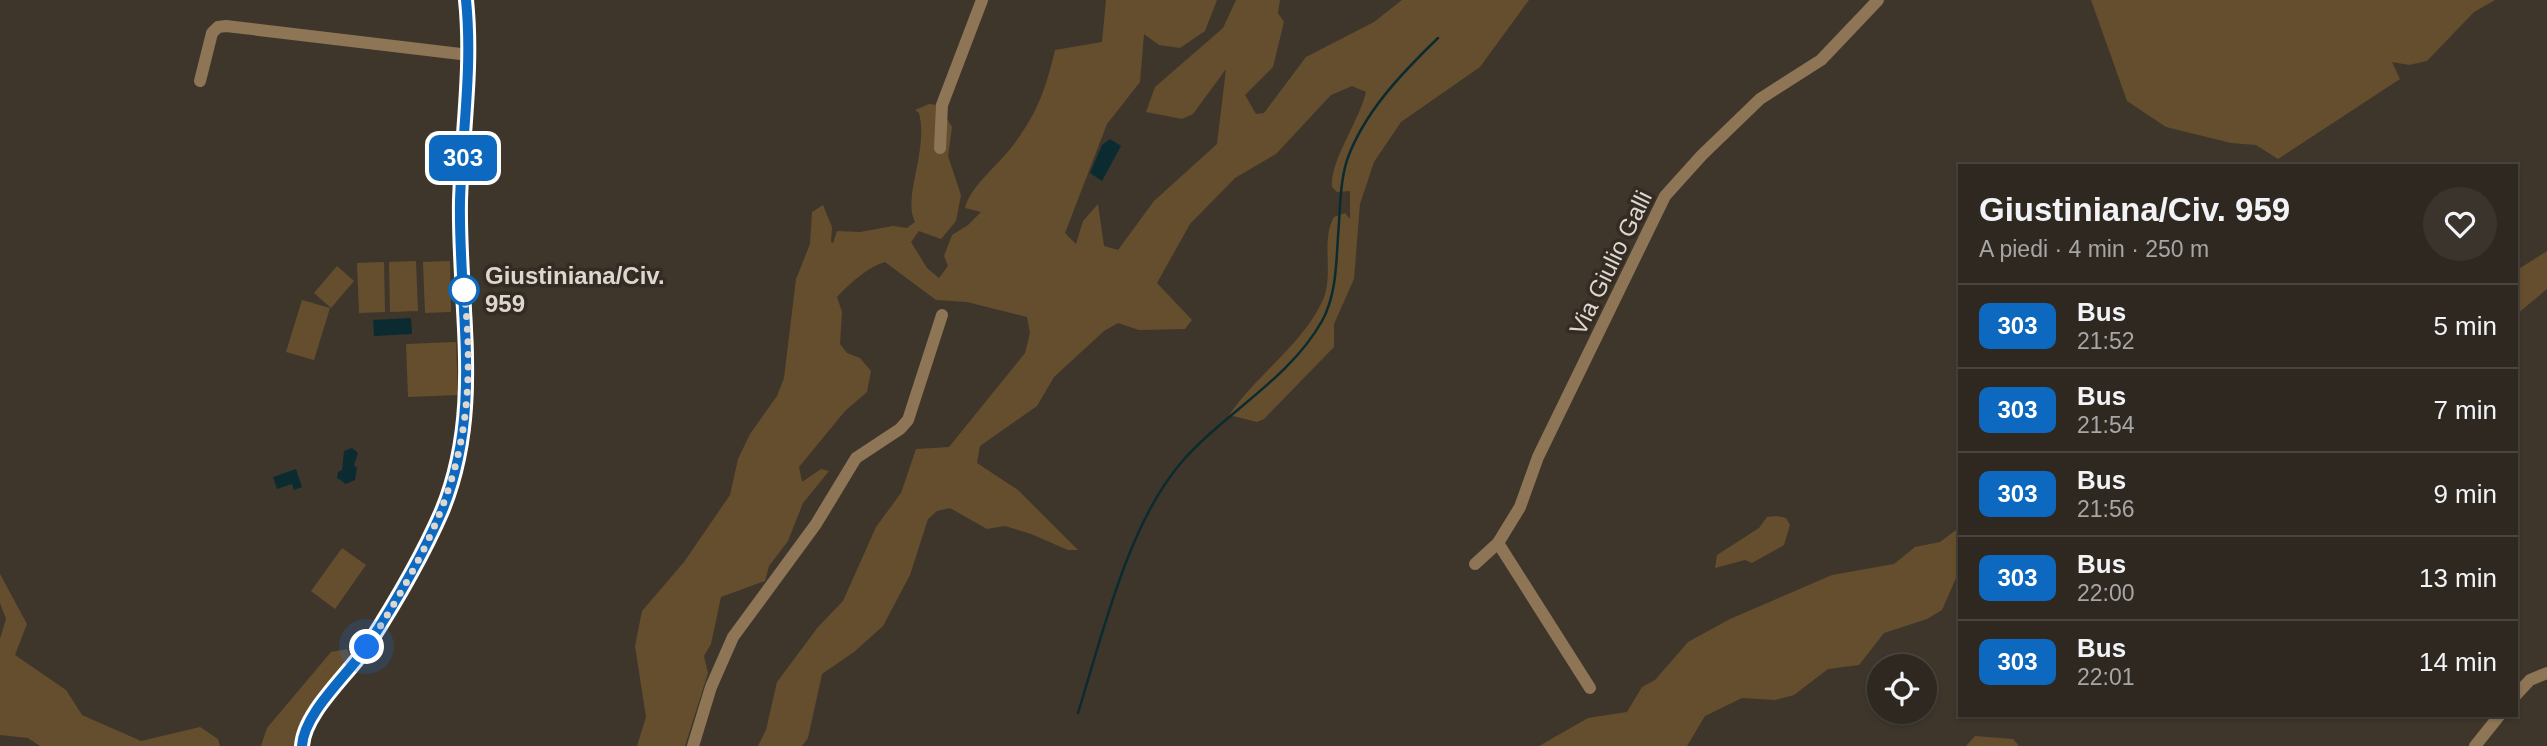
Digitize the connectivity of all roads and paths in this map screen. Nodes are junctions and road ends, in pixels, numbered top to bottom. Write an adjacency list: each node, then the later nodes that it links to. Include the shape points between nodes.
1 (466, 0): 4 (street)
2 (982, 0): 6 (street, via 942,105)
3 (1878, 0): 8 (street, Via Giulio Galli, via 1821,60 1760,99 1665,196 1538,457 1520,507)
4 (469, 55): 5 (street, via 226,26 212,33); 14 (street, via 460,204 468,387 460,454 445,502 420,554 361,656 310,721)
5 (200, 81)
6 (940, 148)
7 (942, 315): 15 (street, via 908,420 856,458 816,524 730,641 710,687)
8 (1498, 543): 9 (street, Via Giulio Galli); 11 (street)
9 (1475, 564)
10 (2547, 673): 12 (street, via 2530,680)
11 (1590, 688)
12 (2518, 693)
13 (2498, 717): 16 (street)
14 (302, 746)
15 (693, 746)
16 (2474, 746)

